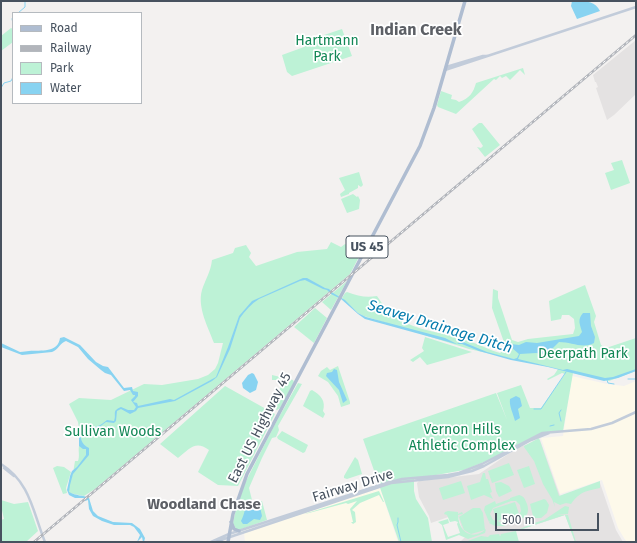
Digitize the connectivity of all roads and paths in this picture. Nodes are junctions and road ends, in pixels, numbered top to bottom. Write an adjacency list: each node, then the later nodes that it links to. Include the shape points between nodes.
1 (465, 1): 3 (main road, US 45)
2 (636, 7): 3 (main road)
3 (446, 69): 7 (main road, East US Highway 45 / US 45, via 420,145 247,474)
4 (636, 412): 5 (main road, Fairway Drive, via 597,428)
5 (550, 432): 8 (main road, Fairway Drive, via 534,436 464,471 386,483); 9 (main road, Fairway Drive, via 472,471 448,477 391,483)
6 (1, 465): 10 (main road, via 14,473 28,495)
7 (231, 522): 8 (main road, via 235,530); 9 (main road, East US Highway 45 / US 45)
8 (239, 531): 9 (main road, Fairway Drive)
9 (229, 535): 11 (main road); 12 (main road); 14 (main road, East US Highway 45 / US 45)
10 (44, 542)
11 (211, 542)
12 (216, 542): 13 (main road)
13 (222, 542)
14 (228, 542)

